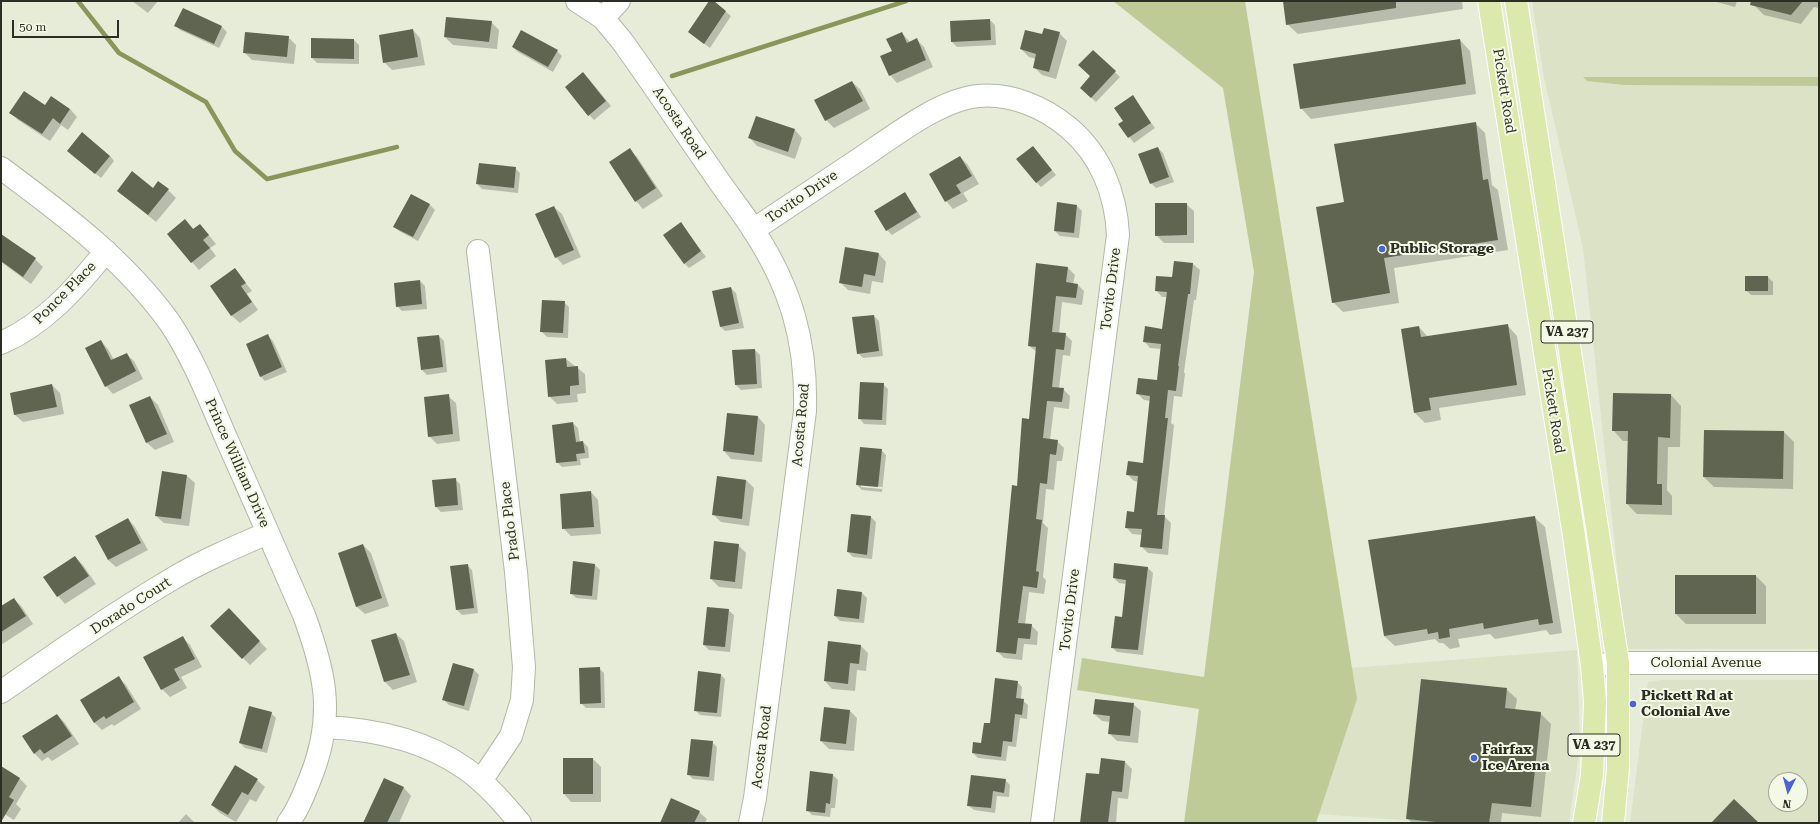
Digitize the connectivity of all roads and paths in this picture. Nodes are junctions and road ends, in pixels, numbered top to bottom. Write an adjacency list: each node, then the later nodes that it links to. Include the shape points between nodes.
1 (577, 1): 5 (street, Acosta Road)
2 (619, 1): 5 (street)
3 (1489, 1): 14 (main road, Pickett Road / VA 237, via 1574,536)
4 (1516, 1): 12 (main road, Pickett Road / VA 237)
5 (603, 18): 7 (street, Acosta Road, via 644,72)
6 (1, 168): 8 (street, Prince William Drive, via 59,211)
7 (753, 230): 20 (street, Acosta Road, via 780,278 793,312 802,350 806,389); 21 (street, Tovito Drive, via 902,130 946,104 978,96 998,95 1018,99 1063,122 1084,142 1102,170 1115,205 1118,235)
8 (106, 251): 10 (street, Ponce Place, via 84,278 49,313 15,337); 11 (street, Prince William Drive, via 154,302 183,345)
9 (478, 251): 17 (street, Prado Place, via 516,572 524,667 522,700 511,736)
10 (1, 343)
11 (268, 533): 15 (street, Dorado Court, via 211,558 172,579); 16 (street, Prince William Drive, via 318,653 325,700)
12 (1618, 663): 13 (street, Colonial Avenue); 14 (street, Colonial Avenue); 23 (main road, Pickett Road / VA 237, via 1618,768)
13 (1819, 663)
14 (1592, 666): 22 (main road, Pickett Road / VA 237, via 1595,702 1592,775)
15 (1, 692)
16 (324, 727): 17 (street, via 367,730 406,740 435,752 466,769); 18 (street, Prince William Drive, via 316,766)
17 (481, 781): 19 (street)
18 (288, 823)
19 (520, 823)
20 (750, 823)
21 (1042, 823)
22 (1584, 823)
23 (1613, 823)

